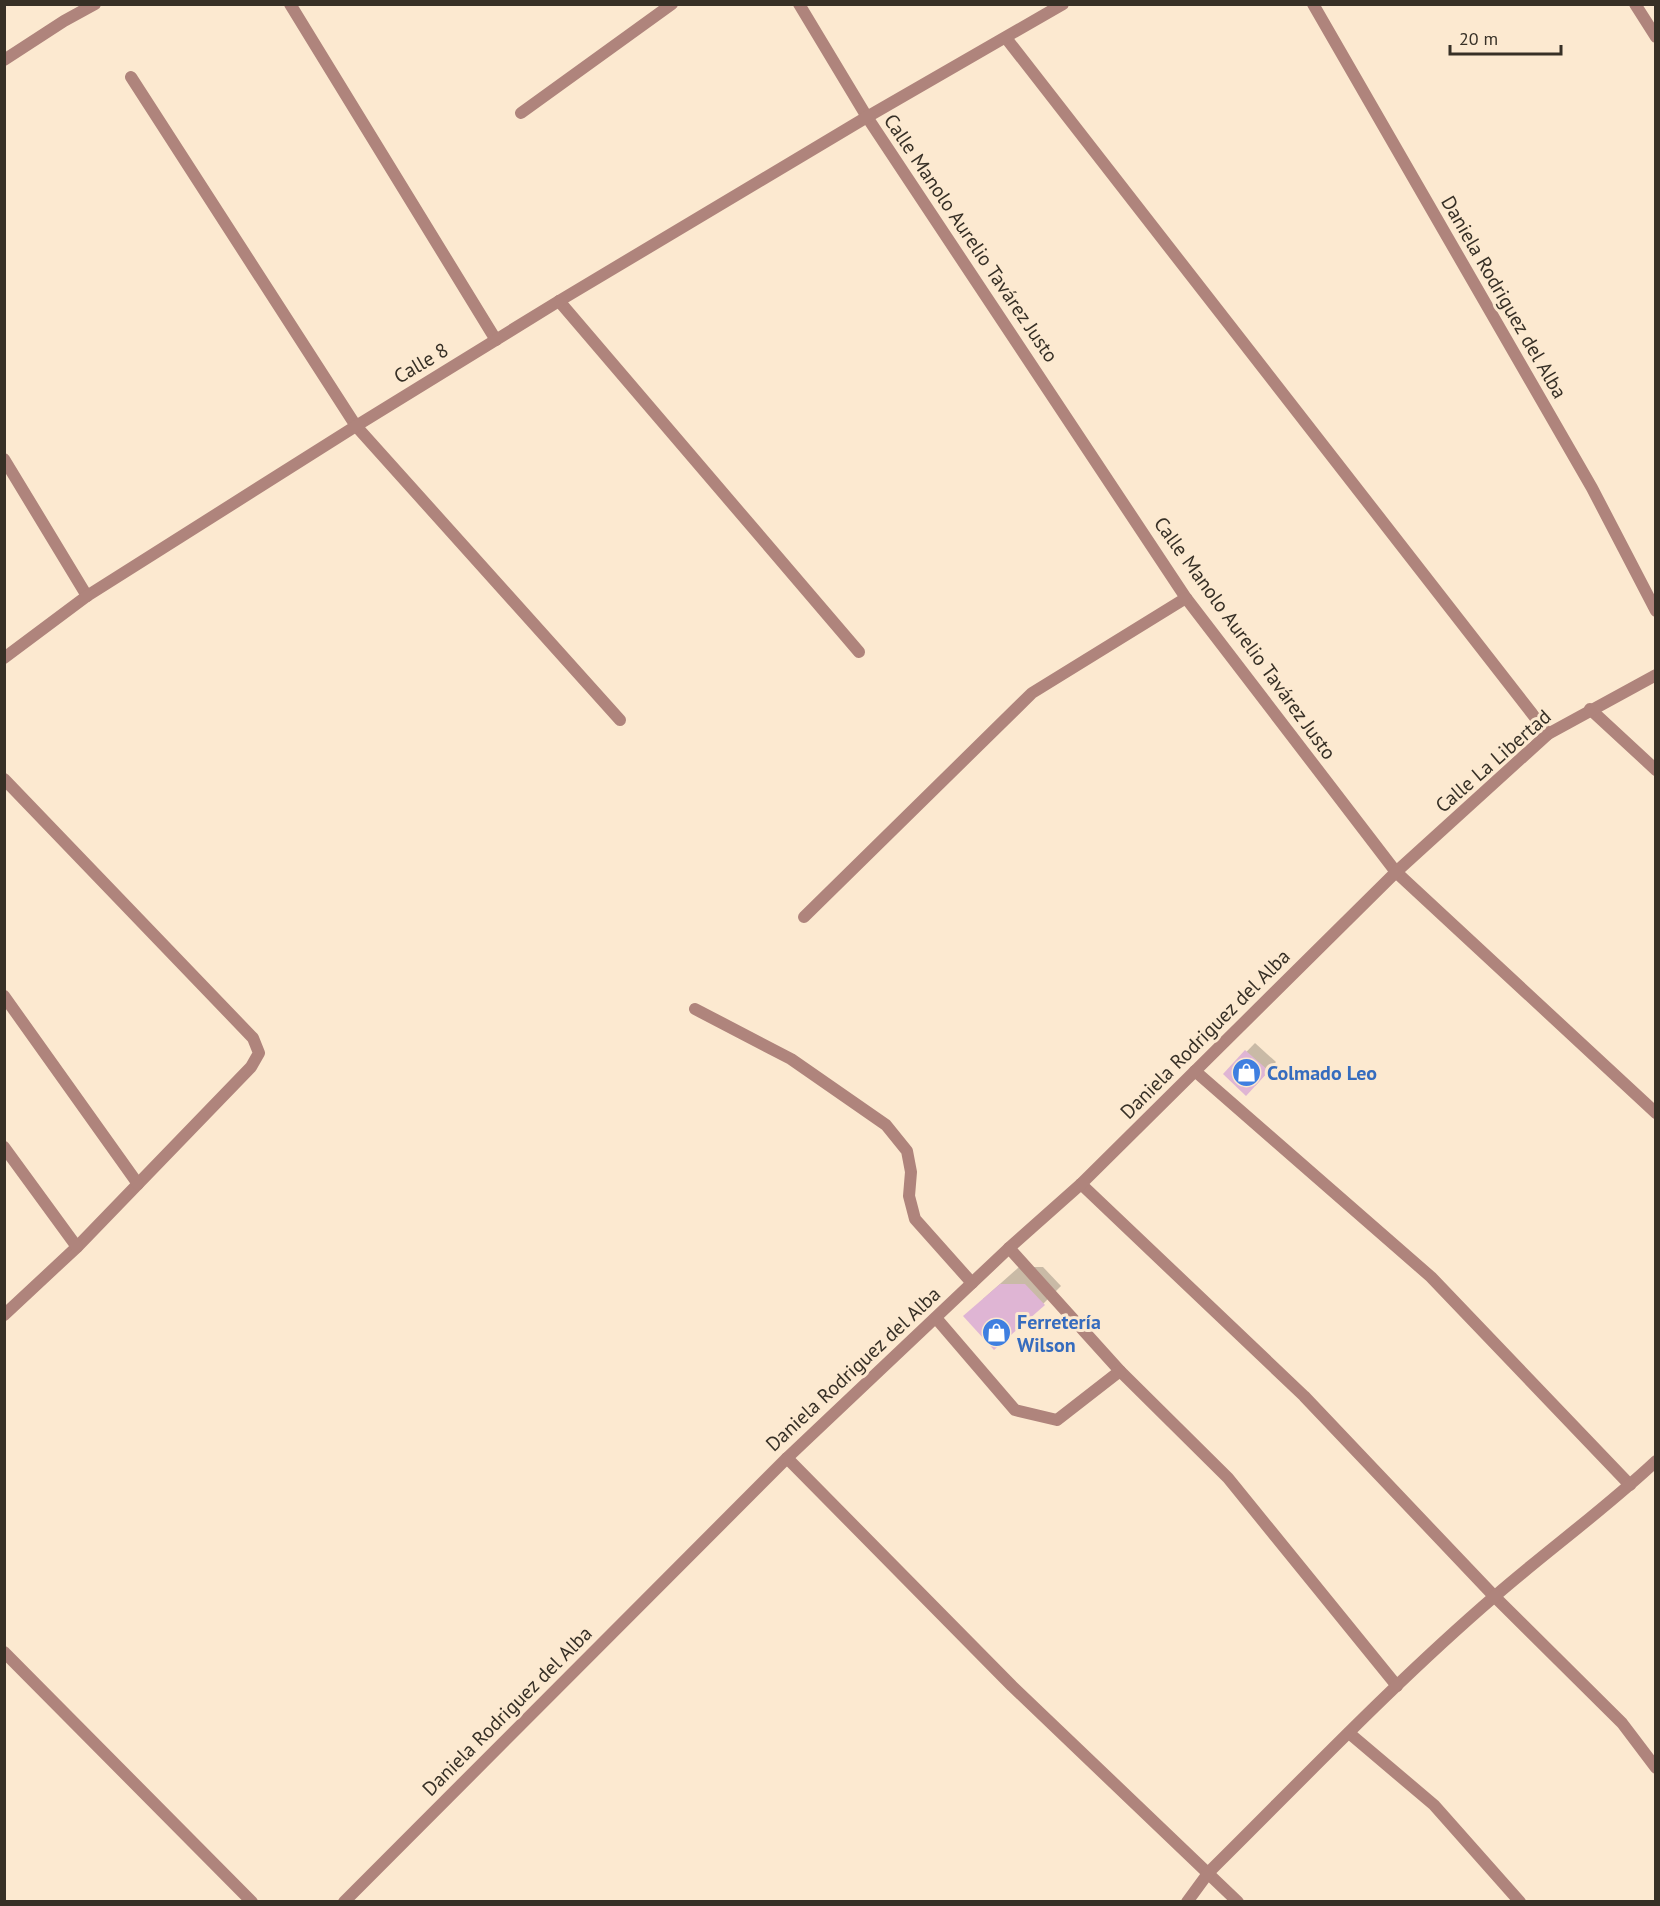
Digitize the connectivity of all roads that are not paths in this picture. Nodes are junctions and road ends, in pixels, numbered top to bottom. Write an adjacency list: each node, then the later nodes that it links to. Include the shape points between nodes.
1 (95, 4): 10 (street)
2 (290, 4): 15 (street)
3 (672, 4): 12 (street)
4 (799, 4): 13 (street, Calle Manolo Aurelio Tavárez Justo)
5 (1063, 4): 9 (street, Calle 8)
6 (1313, 4): 20 (street, Daniela Rodriguez del Alba, via 1592,488)
7 (1635, 4): 8 (street)
8 (1656, 37)
9 (1006, 38): 13 (street, Calle 8); 26 (street)
10 (4, 60)
11 (131, 77): 16 (street)
12 (520, 113)
13 (867, 117): 14 (street, Calle 8); 19 (street, Calle Manolo Aurelio Tavárez Justo)
14 (559, 301): 15 (street, Calle 8); 21 (street)
15 (496, 340): 16 (street, Calle 8)
16 (356, 426): 18 (street, Calle 8); 25 (street)
17 (4, 459): 18 (street)
18 (87, 596): 22 (street, Calle 8)
19 (1186, 598): 29 (street, Calle Manolo Aurelio Tavárez Justo); 30 (street, via 1032,693)
20 (1656, 611)
21 (858, 652)
22 (4, 658)
23 (1656, 675): 24 (street, Calle La Libertad)
24 (1590, 709): 26 (street, Calle La Libertad); 27 (street)
25 (620, 720)
26 (1548, 734): 29 (street, Calle La Libertad)
27 (1656, 770)
28 (4, 779): 36 (street, via 253,1038 259,1053 251,1067)
29 (1396, 872): 33 (street, Daniela Rodriguez del Alba); 34 (street, Calle Manolo Aurelio Tavárez Justo)
30 (804, 917)
31 (4, 996): 36 (street)
32 (695, 1009): 40 (street, via 791,1059 886,1125 907,1151 911,1172 909,1196 915,1219)
33 (1195, 1071): 37 (street, Daniela Rodriguez del Alba); 46 (street, via 1431,1277)
34 (1656, 1113)
35 (4, 1147): 38 (street)
36 (138, 1184): 38 (street)
37 (1081, 1184): 39 (street, Daniela Rodriguez del Alba); 47 (street, via 1304,1396)
38 (77, 1247): 41 (street)
39 (1009, 1248): 40 (street, Daniela Rodriguez del Alba); 43 (street)
40 (972, 1283): 42 (street, Daniela Rodriguez del Alba)
41 (4, 1316)
42 (936, 1318): 43 (street, via 1015,1410 1057,1420); 44 (street, Daniela Rodriguez del Alba)
43 (1120, 1371): 49 (street, via 1228,1478)
44 (787, 1458): 52 (street, via 1012,1686); 54 (street, Daniela Rodriguez del Alba)
45 (1656, 1461): 46 (street)
46 (1630, 1485): 47 (street)
47 (1494, 1596): 49 (street); 51 (street, via 1622,1723)
48 (4, 1652): 53 (street)
49 (1397, 1686): 50 (street)
50 (1349, 1733): 52 (street); 57 (street, via 1434,1805)
51 (1656, 1768)
52 (1209, 1872): 55 (street); 56 (street)
53 (252, 1902)
54 (344, 1902)
55 (1187, 1902)
56 (1238, 1902)
57 (1520, 1902)

